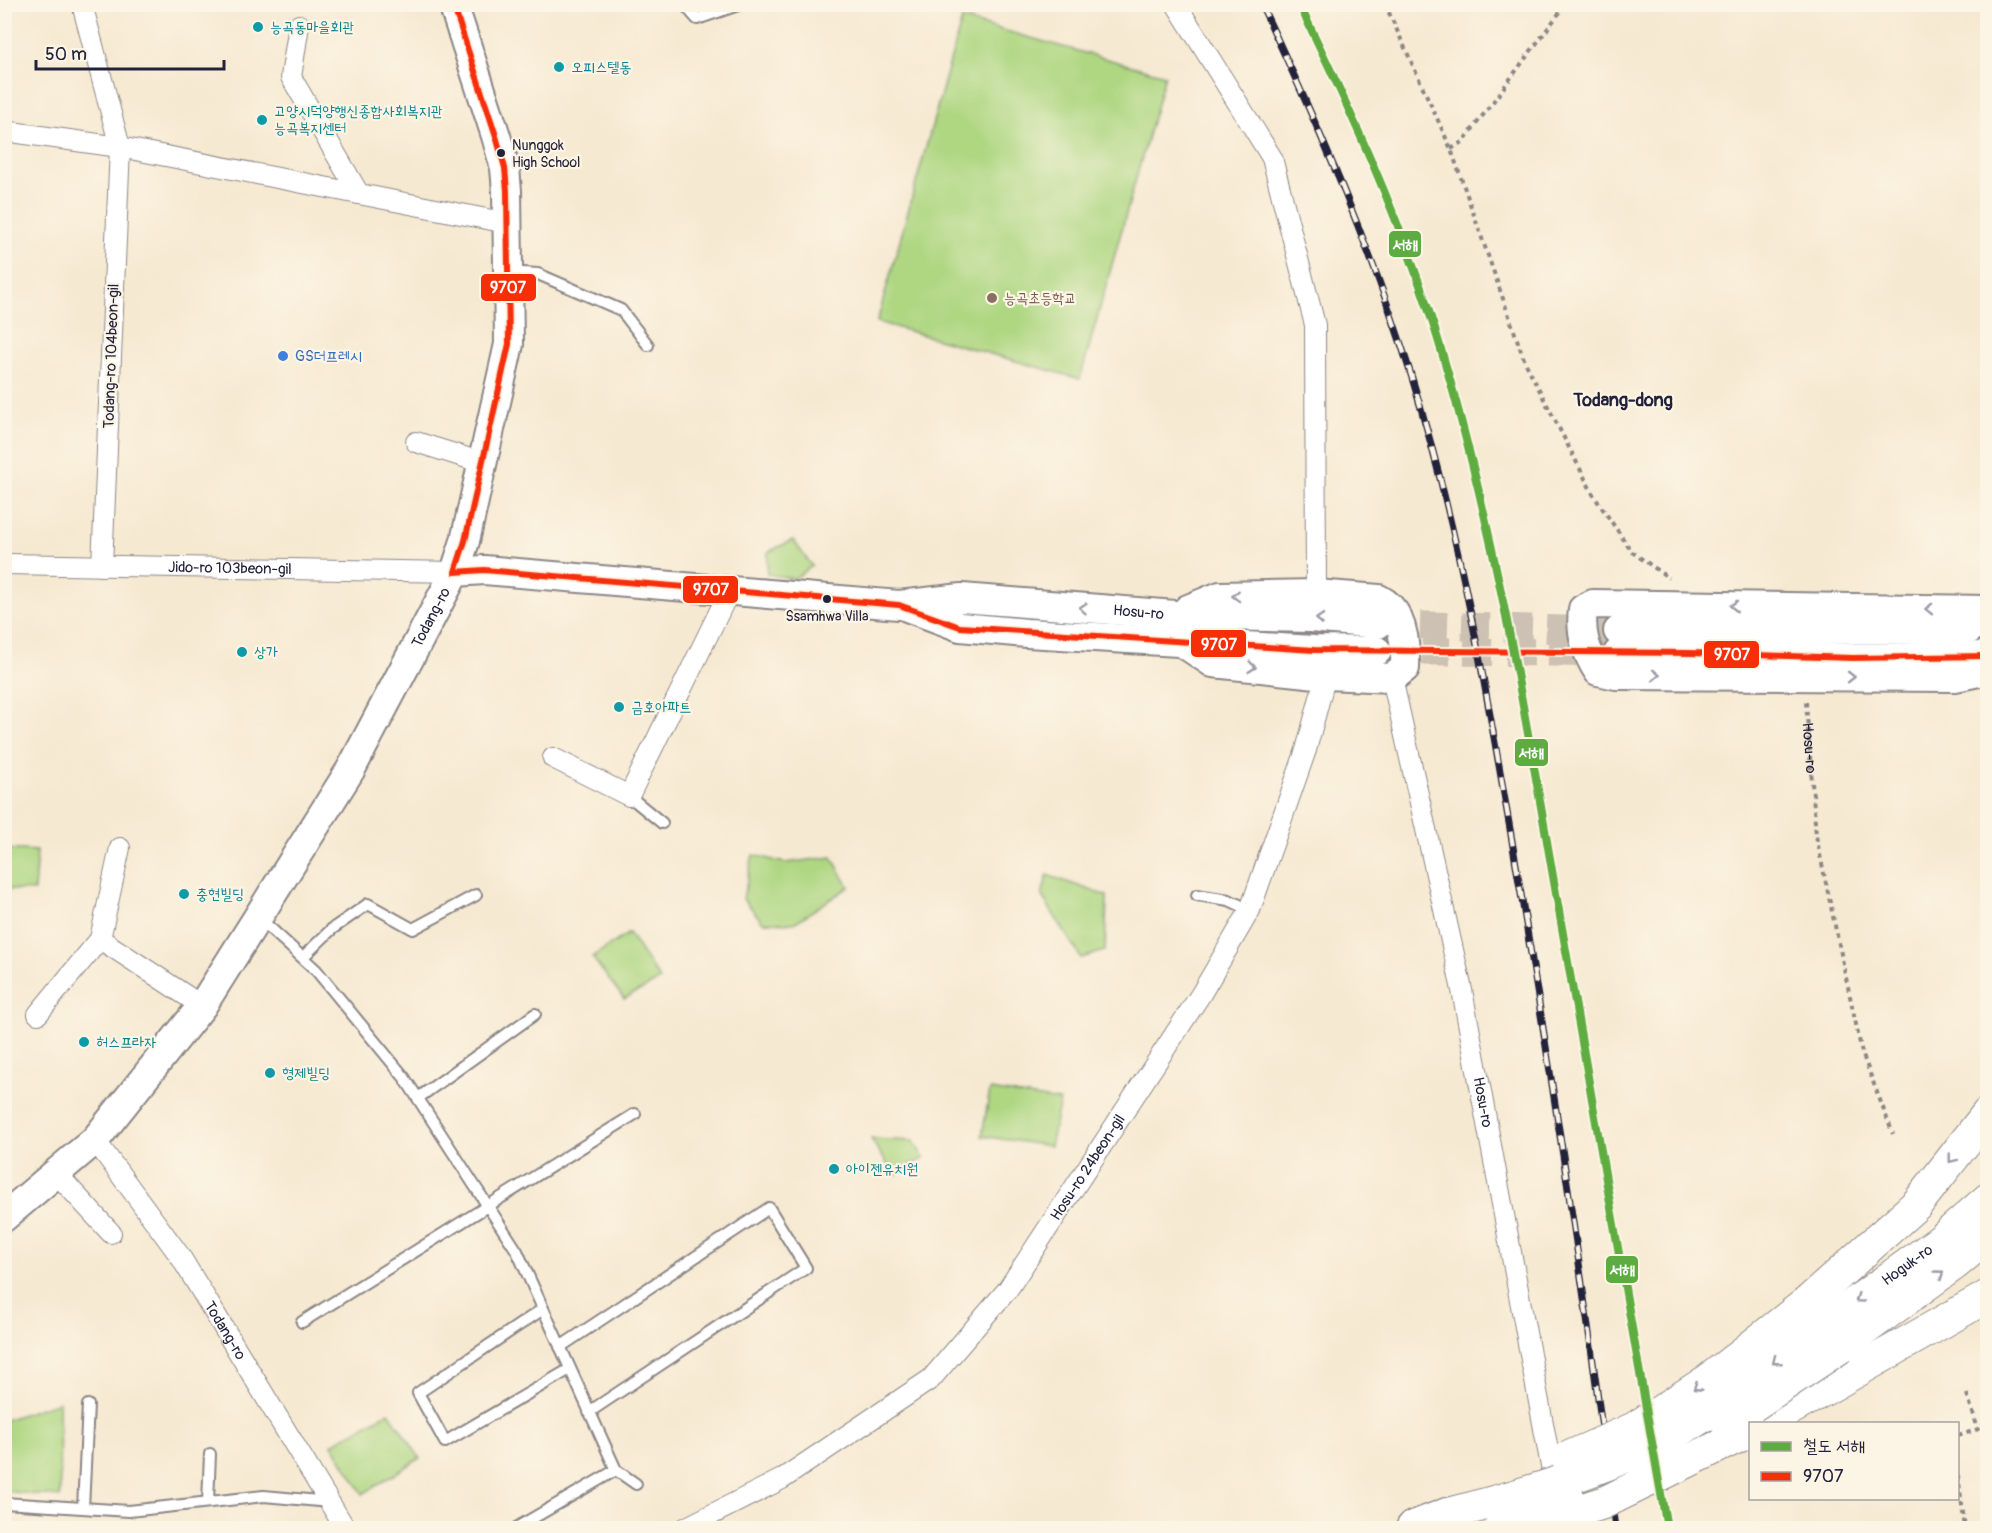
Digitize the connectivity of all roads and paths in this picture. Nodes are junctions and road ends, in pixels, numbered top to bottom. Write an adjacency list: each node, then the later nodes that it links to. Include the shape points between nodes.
1 (82, 4): 10 (street, Todang-ro 104beon-gil)
2 (453, 4): 13 (main road, Todang-ro, via 505,168)
3 (684, 4): 4 (lane, via 697,19)
4 (741, 4)
5 (1176, 4): 22 (street, via 1272,158 1315,325)
6 (1385, 4): 11 (path)
7 (1566, 4): 11 (path, via 1463,142)
8 (299, 25): 12 (street, via 291,77)
9 (4, 131): 10 (street)
10 (120, 147): 12 (street); 19 (street, Todang-ro 104beon-gil)
11 (1450, 149): 23 (path, via 1525,362 1594,496 1632,552)
12 (359, 194): 13 (street)
13 (507, 223): 14 (main road, Todang-ro)
14 (508, 272): 15 (lane, via 538,274 621,310); 17 (main road, Todang-ro, via 509,344)
15 (648, 345)
16 (416, 442): 17 (street)
17 (483, 463): 20 (main road, Todang-ro)
18 (4, 564): 19 (street, Jido-ro 103beon-gil)
19 (102, 566): 20 (street, Jido-ro 103beon-gil)
20 (455, 572): 21 (main road, Hosu-ro, via 484,570); 40 (main road, Todang-ro, via 351,769)
21 (729, 592): 25 (main road, Hosu-ro, via 899,605 962,598); 34 (street)
22 (1316, 594): 25 (main road, one-way to 25, via 1220,596); 32 (main road, one-way to 22, via 1405,668 1406,644 1386,602)
23 (1709, 606): 24 (main road, one-way to 23); 31 (main road, one-way to 31, via 1593,604 1583,609 1583,640 1598,671 1616,675)
24 (1988, 610)
25 (1177, 628): 27 (main road, Hosu-ro, via 1314,651); 30 (main road, one-way to 30, via 1213,663)
26 (1988, 629): 28 (main road, via 1618,642 1853,658)
27 (1378, 638)
28 (1988, 656)
29 (1988, 670): 31 (main road, one-way to 29, via 1955,677)
30 (1326, 675): 32 (main road); 39 (street, Hosu-ro 24beon-gil, via 1302,762)
31 (1806, 677): 49 (path, Hosu-ro, via 1816,836 1862,1053)
32 (1392, 678): 87 (street, Hosu-ro, via 1462,990)
33 (553, 758): 34 (street)
34 (629, 796): 35 (lane)
35 (662, 823)
36 (120, 848): 41 (street)
37 (476, 895): 42 (lane, via 413,929 368,904 332,929)
38 (1197, 895): 39 (lane, via 1228,900)
39 (1250, 910): 82 (street, Hosu-ro 24beon-gil, via 1201,994 1008,1289 931,1379 782,1479)
40 (258, 917): 42 (lane); 43 (main road, Todang-ro)
41 (99, 939): 43 (street); 44 (street)
42 (303, 957): 46 (lane)
43 (202, 1006): 50 (main road, Todang-ro)
44 (38, 1014)
45 (535, 1014): 46 (lane)
46 (418, 1098): 53 (lane)
47 (635, 1113): 53 (lane)
48 (1988, 1113): 60 (main road, one-way to 60, via 1917,1204)
49 (1893, 1134)
50 (95, 1140): 51 (main road, Todang-ro); 76 (street, Todang-ro, via 180,1256)
51 (56, 1173): 54 (main road, Todang-ro); 55 (street)
52 (1988, 1199): 60 (main road, Hoguk-ro, one-way to 60)
53 (488, 1206): 58 (lane, via 517,1251); 59 (lane)
54 (4, 1217)
55 (111, 1233)
56 (1988, 1236): 60 (main road, Hoguk-ro, one-way to 56, via 1956,1263)
57 (1988, 1296): 60 (main road)
58 (543, 1309): 61 (lane); 62 (lane, via 418,1393 445,1442)
59 (302, 1322)
60 (1834, 1335): 67 (main road); 79 (main road, one-way to 79, bridge, via 1634,1454 1533,1492); 85 (main road, bridge, via 1733,1420 1606,1483)
61 (560, 1347): 62 (lane); 65 (lane, via 769,1208 806,1268)
62 (570, 1368): 65 (lane)
63 (1967, 1394): 68 (path)
64 (88, 1405): 78 (lane)
65 (589, 1412): 72 (lane)
66 (1988, 1421): 68 (path)
67 (1766, 1422)
68 (1978, 1429): 70 (path)
69 (1749, 1431): 86 (main road, bridge, via 1603,1503)
70 (1959, 1436)
71 (210, 1454): 75 (lane)
72 (616, 1470): 74 (lane); 81 (lane)
73 (1959, 1483): 88 (path)
74 (636, 1484)
75 (208, 1502): 76 (lane, via 264,1496); 78 (lane, via 129,1511)
76 (331, 1502): 80 (street, Todang-ro)
77 (4, 1503): 78 (lane)
78 (83, 1508)
79 (1449, 1514): 83 (main road); 84 (highway)
80 (345, 1528)
81 (516, 1528)
82 (686, 1528)
83 (1400, 1528)
84 (1413, 1528)
85 (1501, 1528)
86 (1524, 1528)
87 (1563, 1528)
88 (1965, 1528)

